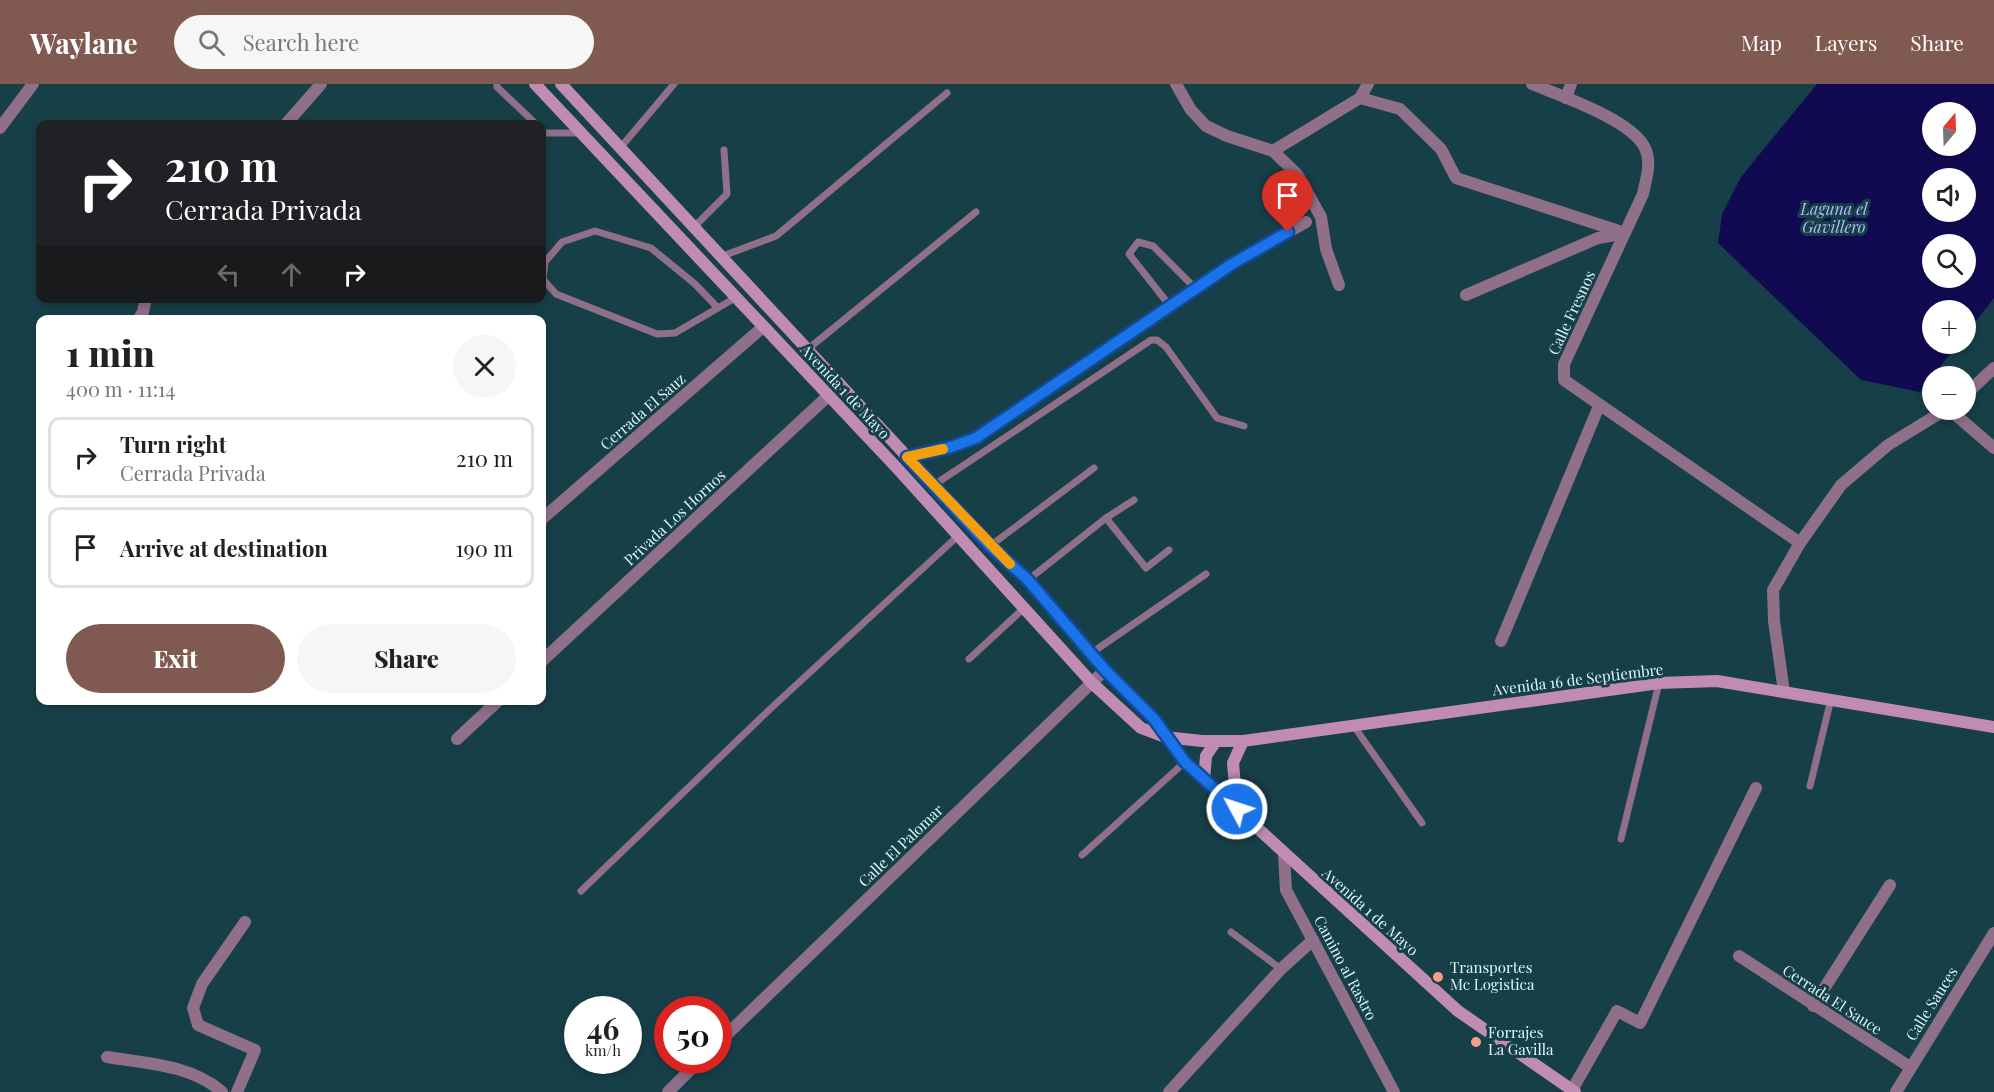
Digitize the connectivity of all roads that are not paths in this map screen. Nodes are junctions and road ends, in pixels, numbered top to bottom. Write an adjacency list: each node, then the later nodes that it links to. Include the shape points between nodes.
1 (33, 84): 16 (street)
2 (321, 84): 14 (street)
3 (498, 84): 15 (lane)
4 (535, 84): 18 (main road, Avenida 1 de Mayo)
5 (561, 84): 19 (main road, Avenida 1 de Mayo)
6 (674, 84): 19 (lane)
7 (1176, 84): 21 (street, via 1206,126)
8 (1368, 84): 12 (street)
9 (1532, 84): 13 (street, Calle Fresnos)
10 (1570, 84): 13 (street)
11 (947, 93): 26 (lane, via 776,236)
12 (1360, 98): 21 (street); 25 (street, via 1400,109 1441,149 1456,178)
13 (1566, 98): 25 (street, Calle Fresnos, via 1624,127 1646,149 1649,168 1643,194)
14 (290, 120)
15 (532, 120)
16 (0, 128)
17 (546, 133): 18 (lane)
18 (580, 133): 32 (main road, Avenida 1 de Mayo)
19 (621, 147): 24 (main road, Avenida 1 de Mayo)
20 (724, 150): 24 (lane, via 728,195)
21 (1273, 152): 29 (street, via 1297,174 1322,217 1326,249)
22 (976, 212): 36 (lane)
23 (1306, 222): 30 (street)
24 (694, 227): 26 (main road, Avenida 1 de Mayo)
25 (1625, 233): 31 (street, via 1598,238); 40 (street, Calle Fresnos, via 1562,373 1564,380)
26 (720, 257): 36 (main road, Avenida 1 de Mayo)
27 (546, 260): 34 (lane, via 562,242 595,231 651,248)
28 (546, 282): 34 (lane, via 556,294 657,334 675,333)
29 (1338, 285)
30 (1196, 289): 33 (street); 33 (lane, via 1154,246 1138,242 1130,254)
31 (1466, 295)
32 (735, 298): 34 (lane); 35 (main road, Avenida 1 de Mayo)
33 (1170, 306): 45 (street, via 976,438)
34 (718, 308)
35 (763, 327): 39 (main road, Avenida 1 de Mayo); 49 (street, Cerrada El Sauz)
36 (808, 350): 45 (main road, Avenida 1 de Mayo)
37 (1994, 368): 38 (street)
38 (1976, 385)
39 (828, 396): 51 (main road, Avenida 1 de Mayo); 60 (street, Privada Los Hornos)
40 (1599, 406): 52 (street, Calle Fresnos); 58 (street)
41 (1929, 420): 52 (street, via 1888,445 1841,485)
42 (1962, 420): 44 (street)
43 (1244, 426): 47 (lane, via 1217,418 1166,347 1151,340)
44 (1994, 448)
45 (907, 457): 47 (main road, Avenida 1 de Mayo)
46 (1094, 468): 53 (lane)
47 (934, 485): 53 (main road, Avenida 1 de Mayo)
48 (1134, 500): 50 (lane)
49 (546, 516)
50 (1106, 518): 54 (lane, via 1146,568); 56 (lane)
51 (959, 535): 57 (main road, Avenida 1 de Mayo); 84 (lane)
52 (1800, 543): 65 (street, via 1773,590)
53 (990, 546): 56 (main road, Avenida 1 de Mayo)
54 (1169, 550)
55 (1206, 574): 59 (lane)
56 (1028, 580): 59 (main road, Avenida 1 de Mayo)
57 (1023, 609): 61 (lane); 64 (main road, Avenida 1 de Mayo)
58 (1501, 641)
59 (1090, 654): 62 (main road, Avenida 1 de Mayo)
60 (546, 657)
61 (969, 659)
62 (1105, 670): 64 (street, Calle El Palomar); 70 (main road, Avenida 1 de Mayo, via 1154,719)
63 (1659, 682): 65 (main road, Avenida 16 de Septiembre, via 1717,681); 68 (main road, Avenida 16 de Septiembre); 80 (lane)
64 (1092, 683): 70 (main road, Avenida 1 de Mayo, via 1141,728); 92 (street, Calle El Palomar)
65 (1784, 692): 66 (main road, Avenida 16 de Septiembre)
66 (1831, 699): 69 (main road, Avenida 16 de Septiembre); 76 (lane)
67 (494, 705): 71 (street)
68 (1353, 725): 73 (main road, Avenida 16 de Septiembre); 79 (lane)
69 (1994, 727)
70 (1165, 737): 72 (main road, Avenida 16 de Septiembre); 74 (main road, Avenida 1 de Mayo)
71 (457, 739)
72 (1216, 741): 73 (main road, Avenida 16 de Septiembre); 75 (main road, via 1206,756)
73 (1243, 741): 78 (main road, via 1233,763)
74 (1185, 762): 75 (main road, Avenida 1 de Mayo); 81 (lane)
75 (1204, 781): 78 (main road, Avenida 1 de Mayo)
76 (1810, 786)
77 (1756, 788): 96 (street, Avenida 1 de Mayo, via 1640,1023 1617,1011)
78 (1237, 809): 82 (main road, Avenida 1 de Mayo)
79 (1422, 823)
80 (1621, 839)
81 (1082, 855)
82 (1284, 855): 88 (street, Camino al Rastro, via 1286,890); 96 (main road, Avenida 1 de Mayo, via 1458,1011)
83 (1890, 885): 91 (street)
84 (580, 891)
85 (245, 922): 98 (street, via 202,984 193,1008 198,1025 255,1050)
86 (1231, 932): 90 (lane)
87 (1993, 937): 94 (street, Calle Sauces)
88 (1313, 940): 90 (street); 101 (street, Camino al Rastro)
89 (1739, 956): 91 (street, Cerrada El Sauce)
90 (1281, 969): 100 (street)
91 (1812, 1006): 94 (street, Cerrada El Sauce)
92 (732, 1030)
93 (106, 1057): 97 (street, via 173,1067)
94 (1910, 1067): 102 (street, Calle Sauces)
95 (686, 1074): 99 (street)
96 (1574, 1091)
97 (222, 1092)
98 (237, 1092)
99 (668, 1092)
100 (1169, 1092)
101 (1394, 1092)
102 (1896, 1092)

